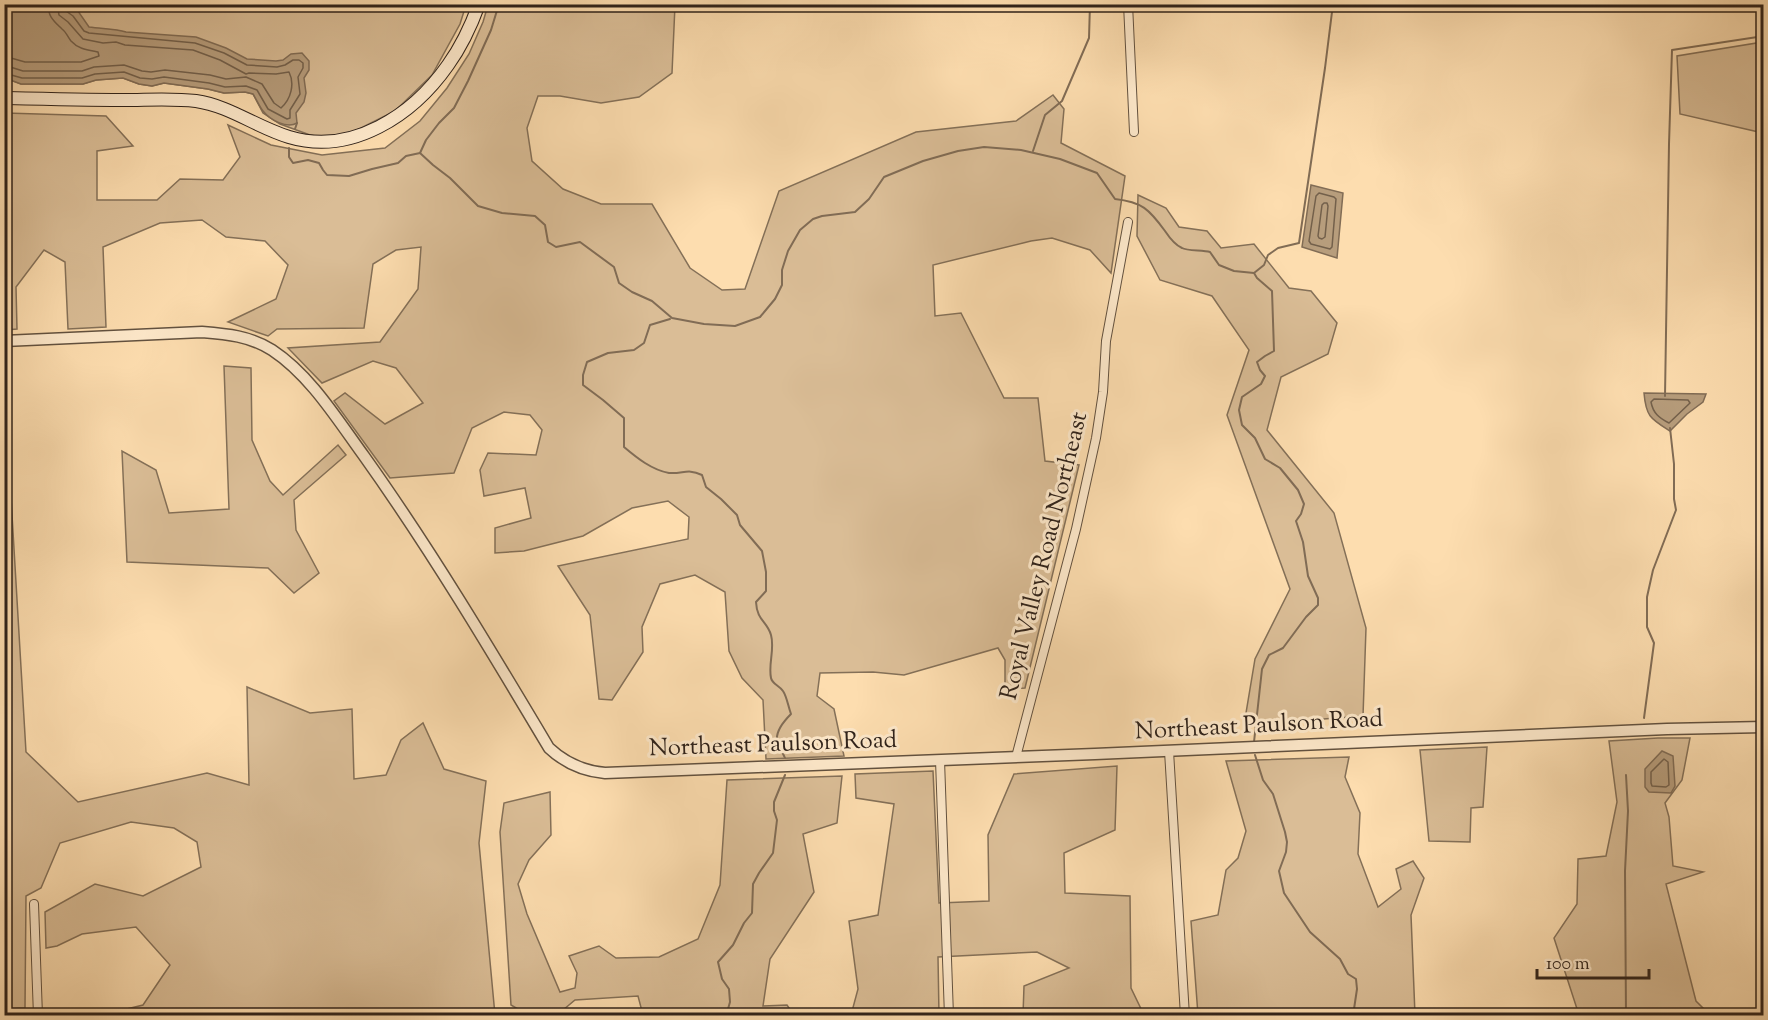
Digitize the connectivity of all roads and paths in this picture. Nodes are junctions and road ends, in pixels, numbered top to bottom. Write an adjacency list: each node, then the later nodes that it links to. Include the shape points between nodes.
1 (478, 4): 3 (main road, via 453,58 423,95 383,125 345,139 290,137 229,110 193,101)
2 (1128, 4): 4 (street)
3 (4, 98)
4 (1134, 132)
5 (1128, 222): 9 (street, Royal Valley Road Northeast, via 1106,340 1099,425 1077,529)
6 (4, 341): 10 (street, Northeast Paulson Road, via 202,332 255,341 280,355 324,401 397,502 549,748 574,766 604,773)
7 (1764, 727): 8 (street, Northeast Paulson Road)
8 (1169, 751): 9 (street, Northeast Paulson Road); 14 (street)
9 (1016, 757): 10 (street, Northeast Paulson Road)
10 (940, 760): 13 (street)
11 (34, 904): 12 (street)
12 (38, 1016)
13 (949, 1016)
14 (1185, 1016)

